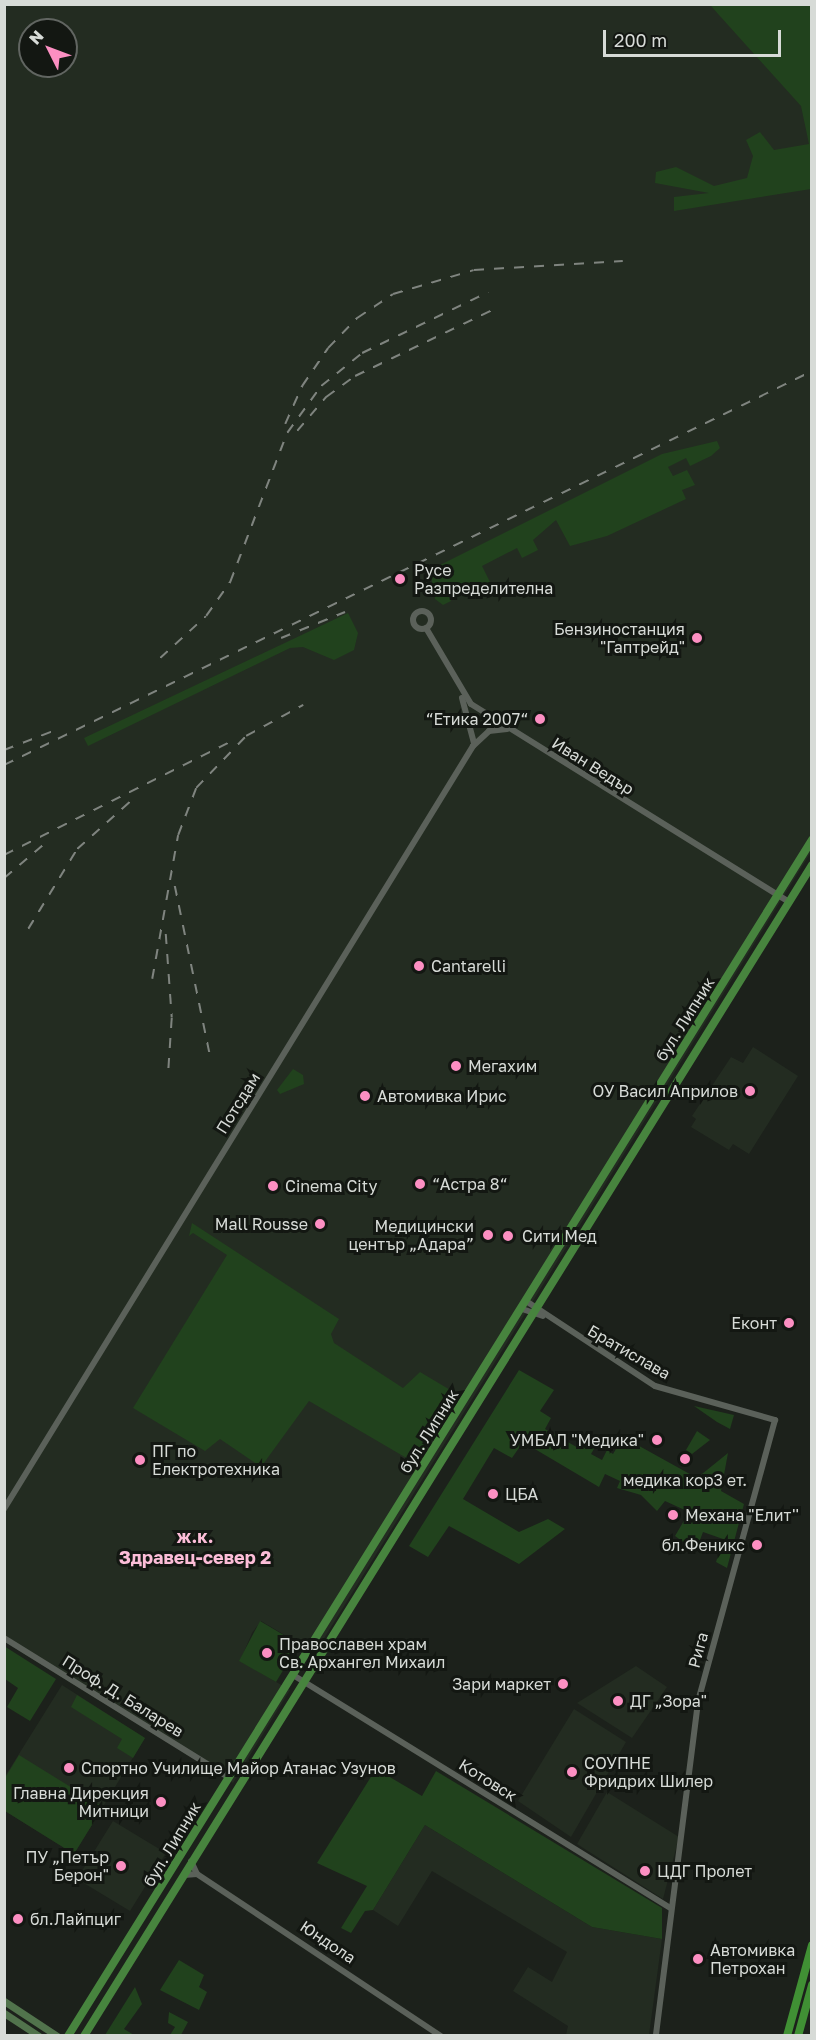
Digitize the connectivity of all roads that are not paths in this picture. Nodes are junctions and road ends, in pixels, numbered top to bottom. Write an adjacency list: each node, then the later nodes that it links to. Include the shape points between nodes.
1 (426, 628): 2 (street, Иван Ведър)
2 (461, 696): 3 (street, Иван Ведър); 4 (street, via 474,727)
3 (507, 729): 4 (street, Потсдам, via 489,731); 7 (street, Иван Ведър)
4 (473, 746): 15 (street, Потсдам)
5 (812, 840): 7 (main road, бул. Липник)
6 (812, 865): 8 (main road, бул. Липник)
7 (777, 896): 8 (street, Иван Ведър); 9 (main road, бул. Липник)
8 (789, 902): 10 (main road, бул. Липник)
9 (526, 1301): 10 (street); 11 (main road, бул. Липник)
10 (536, 1307): 12 (main road, бул. Липник); 13 (street)
11 (522, 1309): 12 (street); 17 (main road, бул. Липник)
12 (531, 1315): 13 (street); 18 (main road, бул. Липник)
13 (543, 1316): 14 (street, Братислава, via 655,1386)
14 (775, 1420): 23 (street, Рига, via 698,1702 685,1839)
15 (4, 1509)
16 (4, 1638): 19 (street, Проф. Д. Баларев)
17 (293, 1675): 18 (street, Котовск); 19 (main road, бул. Липник)
18 (303, 1680): 20 (main road, бул. Липник); 23 (street, Котовск)
19 (228, 1777): 30 (main road, бул. Липник)
20 (191, 1861): 21 (street); 22 (main road, бул. Липник)
21 (197, 1874): 22 (street); 32 (street, Юндола)
22 (184, 1875): 31 (main road, бул. Липник)
23 (669, 1908): 33 (street, Рига)
24 (812, 1945): 34 (highway)
25 (812, 1985): 35 (highway)
26 (4, 2001): 29 (main road)
27 (4, 2013): 28 (main road)
28 (39, 2036)
29 (57, 2036)
30 (68, 2036)
31 (84, 2036)
32 (441, 2036)
33 (656, 2036)
34 (787, 2036)
35 (798, 2036)

